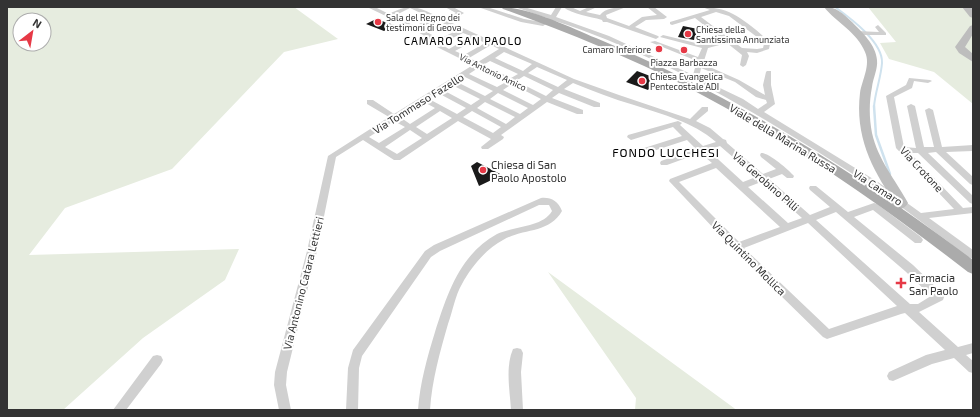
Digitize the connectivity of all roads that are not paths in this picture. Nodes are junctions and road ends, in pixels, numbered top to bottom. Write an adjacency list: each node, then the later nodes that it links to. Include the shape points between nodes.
1 (370, 7): 23 (street, Via Antonio Amico)
2 (407, 7): 23 (street)
3 (412, 7): 27 (street, Via Gerobino Pilli)
4 (440, 7): 21 (street)
5 (448, 7): 21 (street, via 462,13)
6 (482, 7): 28 (street, via 523,21)
7 (494, 7): 28 (main road, Viale della Marina Russa)
8 (506, 7): 28 (main road, Viale della Marina Russa)
9 (518, 7): 28 (street, Via Camaro)
10 (559, 7): 28 (street)
11 (566, 7): 20 (street)
12 (595, 7): 20 (street); 24 (street, via 593,12)
13 (623, 7): 18 (street)
14 (650, 7): 25 (street)
15 (705, 7): 19 (street)
16 (828, 7): 38 (street)
17 (966, 7): 22 (street)
18 (607, 10): 29 (street, via 603,15)
19 (715, 11): 26 (street); 46 (street, via 731,15 767,44 766,49 760,51)
20 (580, 13): 24 (street)
21 (458, 15): 30 (street)
22 (973, 15)
23 (389, 16): 33 (street, Via Antonio Amico)
24 (596, 16): 29 (street)
25 (662, 16): 31 (street); 34 (street, via 644,18)
26 (696, 16): 31 (street); 37 (street)
27 (436, 18): 30 (street, Via Gerobino Pilli); 33 (street)
28 (548, 21): 48 (street, Via Camaro, via 581,27); 116 (main road, Viale della Marina Russa, via 667,73 724,102)
29 (605, 21): 34 (street)
30 (445, 22): 36 (street, Via Gerobino Pilli)
31 (672, 23): 40 (street, via 665,36)
32 (878, 27): 38 (street, via 884,34)
33 (415, 28): 42 (street, Via Antonio Amico)
34 (630, 28): 40 (street)
35 (973, 28): 51 (street, via 960,47)
36 (463, 30): 39 (street, Via Gerobino Pilli); 42 (street)
37 (718, 33): 41 (street); 44 (street)
38 (859, 34): 110 (street, via 872,59 865,96 865,130)
39 (477, 36): 43 (street, Via Gerobino Pilli); 47 (street)
40 (657, 39): 44 (street); 48 (street); 52 (street)
41 (728, 41): 44 (street); 46 (street)
42 (440, 42): 47 (street, Via Antonio Amico, via 439,46)
43 (490, 43): 45 (street, Via Gerobino Pilli); 49 (street)
44 (706, 47): 52 (street)
45 (504, 49): 50 (street, Via Tommaso Fazello); 53 (street, Via Gerobino Pilli)
46 (739, 50): 55 (street, via 746,56)
47 (450, 51): 49 (street, Via Antonio Amico)
48 (649, 56): 60 (street, Via Camaro)
49 (464, 58): 54 (street, Via Antonio Amico)
50 (490, 58): 54 (street, Via Tommaso Fazello); 57 (street)
51 (973, 59)
52 (700, 63): 59 (street); 60 (street)
53 (536, 64): 57 (street); 61 (street, Via Gerobino Pilli)
54 (478, 65): 58 (street, Via Tommaso Fazello); 62 (street, Via Antonio Amico)
55 (743, 65)
56 (769, 72): 69 (street)
57 (524, 73): 62 (street); 68 (street)
58 (465, 74): 64 (street, Via Tommaso Fazello); 67 (street)
59 (726, 78): 65 (street); 69 (street)
60 (695, 79): 65 (street, Via Camaro)
61 (572, 80): 68 (street); 86 (street, Via Gerobino Pilli)
62 (511, 81): 67 (street); 72 (street, Via Antonio Amico)
63 (928, 81): 102 (street, Via Crotone, via 911,79 909,86 890,96)
64 (452, 82): 66 (street, Via Tommaso Fazello); 71 (street)
65 (714, 88): 82 (street, Via Camaro)
66 (438, 90): 70 (street, Via Tommaso Fazello); 77 (street)
67 (498, 90): 71 (street); 78 (street)
68 (559, 90): 72 (street); 74 (street)
69 (769, 98): 82 (street, via 771,104)
70 (424, 99): 76 (street); 83 (street, Via Tommaso Fazello)
71 (485, 99): 77 (street); 84 (street)
72 (547, 99): 78 (street); 81 (street, Via Antonio Amico); 96 (street, via 546,103)
73 (370, 102): 83 (street)
74 (597, 105)
75 (911, 106): 99 (street)
76 (440, 108): 85 (street); 88 (street)
77 (471, 108): 85 (street); 89 (street)
78 (532, 108): 84 (street)
79 (705, 109): 86 (street)
80 (929, 110): 100 (street)
81 (580, 112)
82 (759, 112): 112 (street, Via Camaro)
83 (395, 117): 88 (street); 90 (street, Via Tommaso Fazello)
84 (520, 117): 89 (street)
85 (458, 118): 89 (street, via 492,138); 92 (street)
86 (688, 121): 87 (street); 94 (street, Via Gerobino Pilli, via 707,130)
87 (674, 124): 91 (street); 93 (street)
88 (411, 127): 92 (street); 95 (street)
89 (506, 127)
90 (364, 137): 95 (street); 104 (street, Via Tommaso Fazello)
91 (688, 137): 98 (street); 101 (street)
92 (428, 138): 95 (street, via 397,158)
93 (631, 138)
94 (722, 142): 98 (street); 109 (street, Via Gerobino Pilli)
95 (379, 147)
96 (486, 147)
97 (973, 148): 100 (street)
98 (702, 150): 105 (street); 106 (street)
99 (920, 150): 100 (street); 102 (street); 115 (street)
100 (939, 150): 111 (street)
101 (644, 151)
102 (902, 151): 119 (street, Via Crotone)
103 (764, 155): 107 (street)
104 (332, 156): 136 (street, Via Antonino Catara Lettieri, via 312,252 281,372 280,386)
105 (664, 163)
106 (718, 164): 113 (street); 125 (street, Via Quintino Mollica, via 673,181)
107 (783, 170): 108 (street); 109 (street)
108 (790, 176)
109 (763, 178): 113 (street); 122 (street, Via Gerobino Pilli)
110 (884, 178): 112 (street, via 882,183); 116 (street)
111 (973, 182)
112 (875, 184): 116 (street, Via Camaro)
113 (742, 186): 123 (street)
114 (813, 188): 117 (street)
115 (973, 201)
116 (898, 205): 121 (street, Via Camaro); 127 (main road, Viale della Marina Russa)
117 (837, 208): 120 (street); 122 (street)
118 (973, 210): 119 (street)
119 (961, 211): 121 (street)
120 (846, 216): 124 (street, via 874,206); 128 (street, via 939,297 919,308)
121 (920, 216): 126 (street, Via Camaro)
122 (809, 219): 123 (street); 128 (street, Via Gerobino Pilli)
123 (787, 228): 125 (street)
124 (918, 240)
125 (737, 247): 128 (street, Via Quintino Mollica, via 827,334 901,309)
126 (973, 255)
127 (973, 268)
128 (910, 309): 130 (street, Via Gerobino Pilli)
129 (973, 348): 130 (street)
130 (956, 352): 133 (street, Via Gerobino Pilli); 134 (street, via 930,359)
131 (517, 353): 139 (street)
132 (157, 360): 135 (street)
133 (973, 368)
134 (893, 376)
135 (119, 410)
136 (285, 410)
137 (352, 410): 138 (street, via 353,365 357,354 428,254 537,202 553,202 557,211 554,217 499,238 477,257 460,277 428,371)
138 (424, 410)
139 (517, 410)

